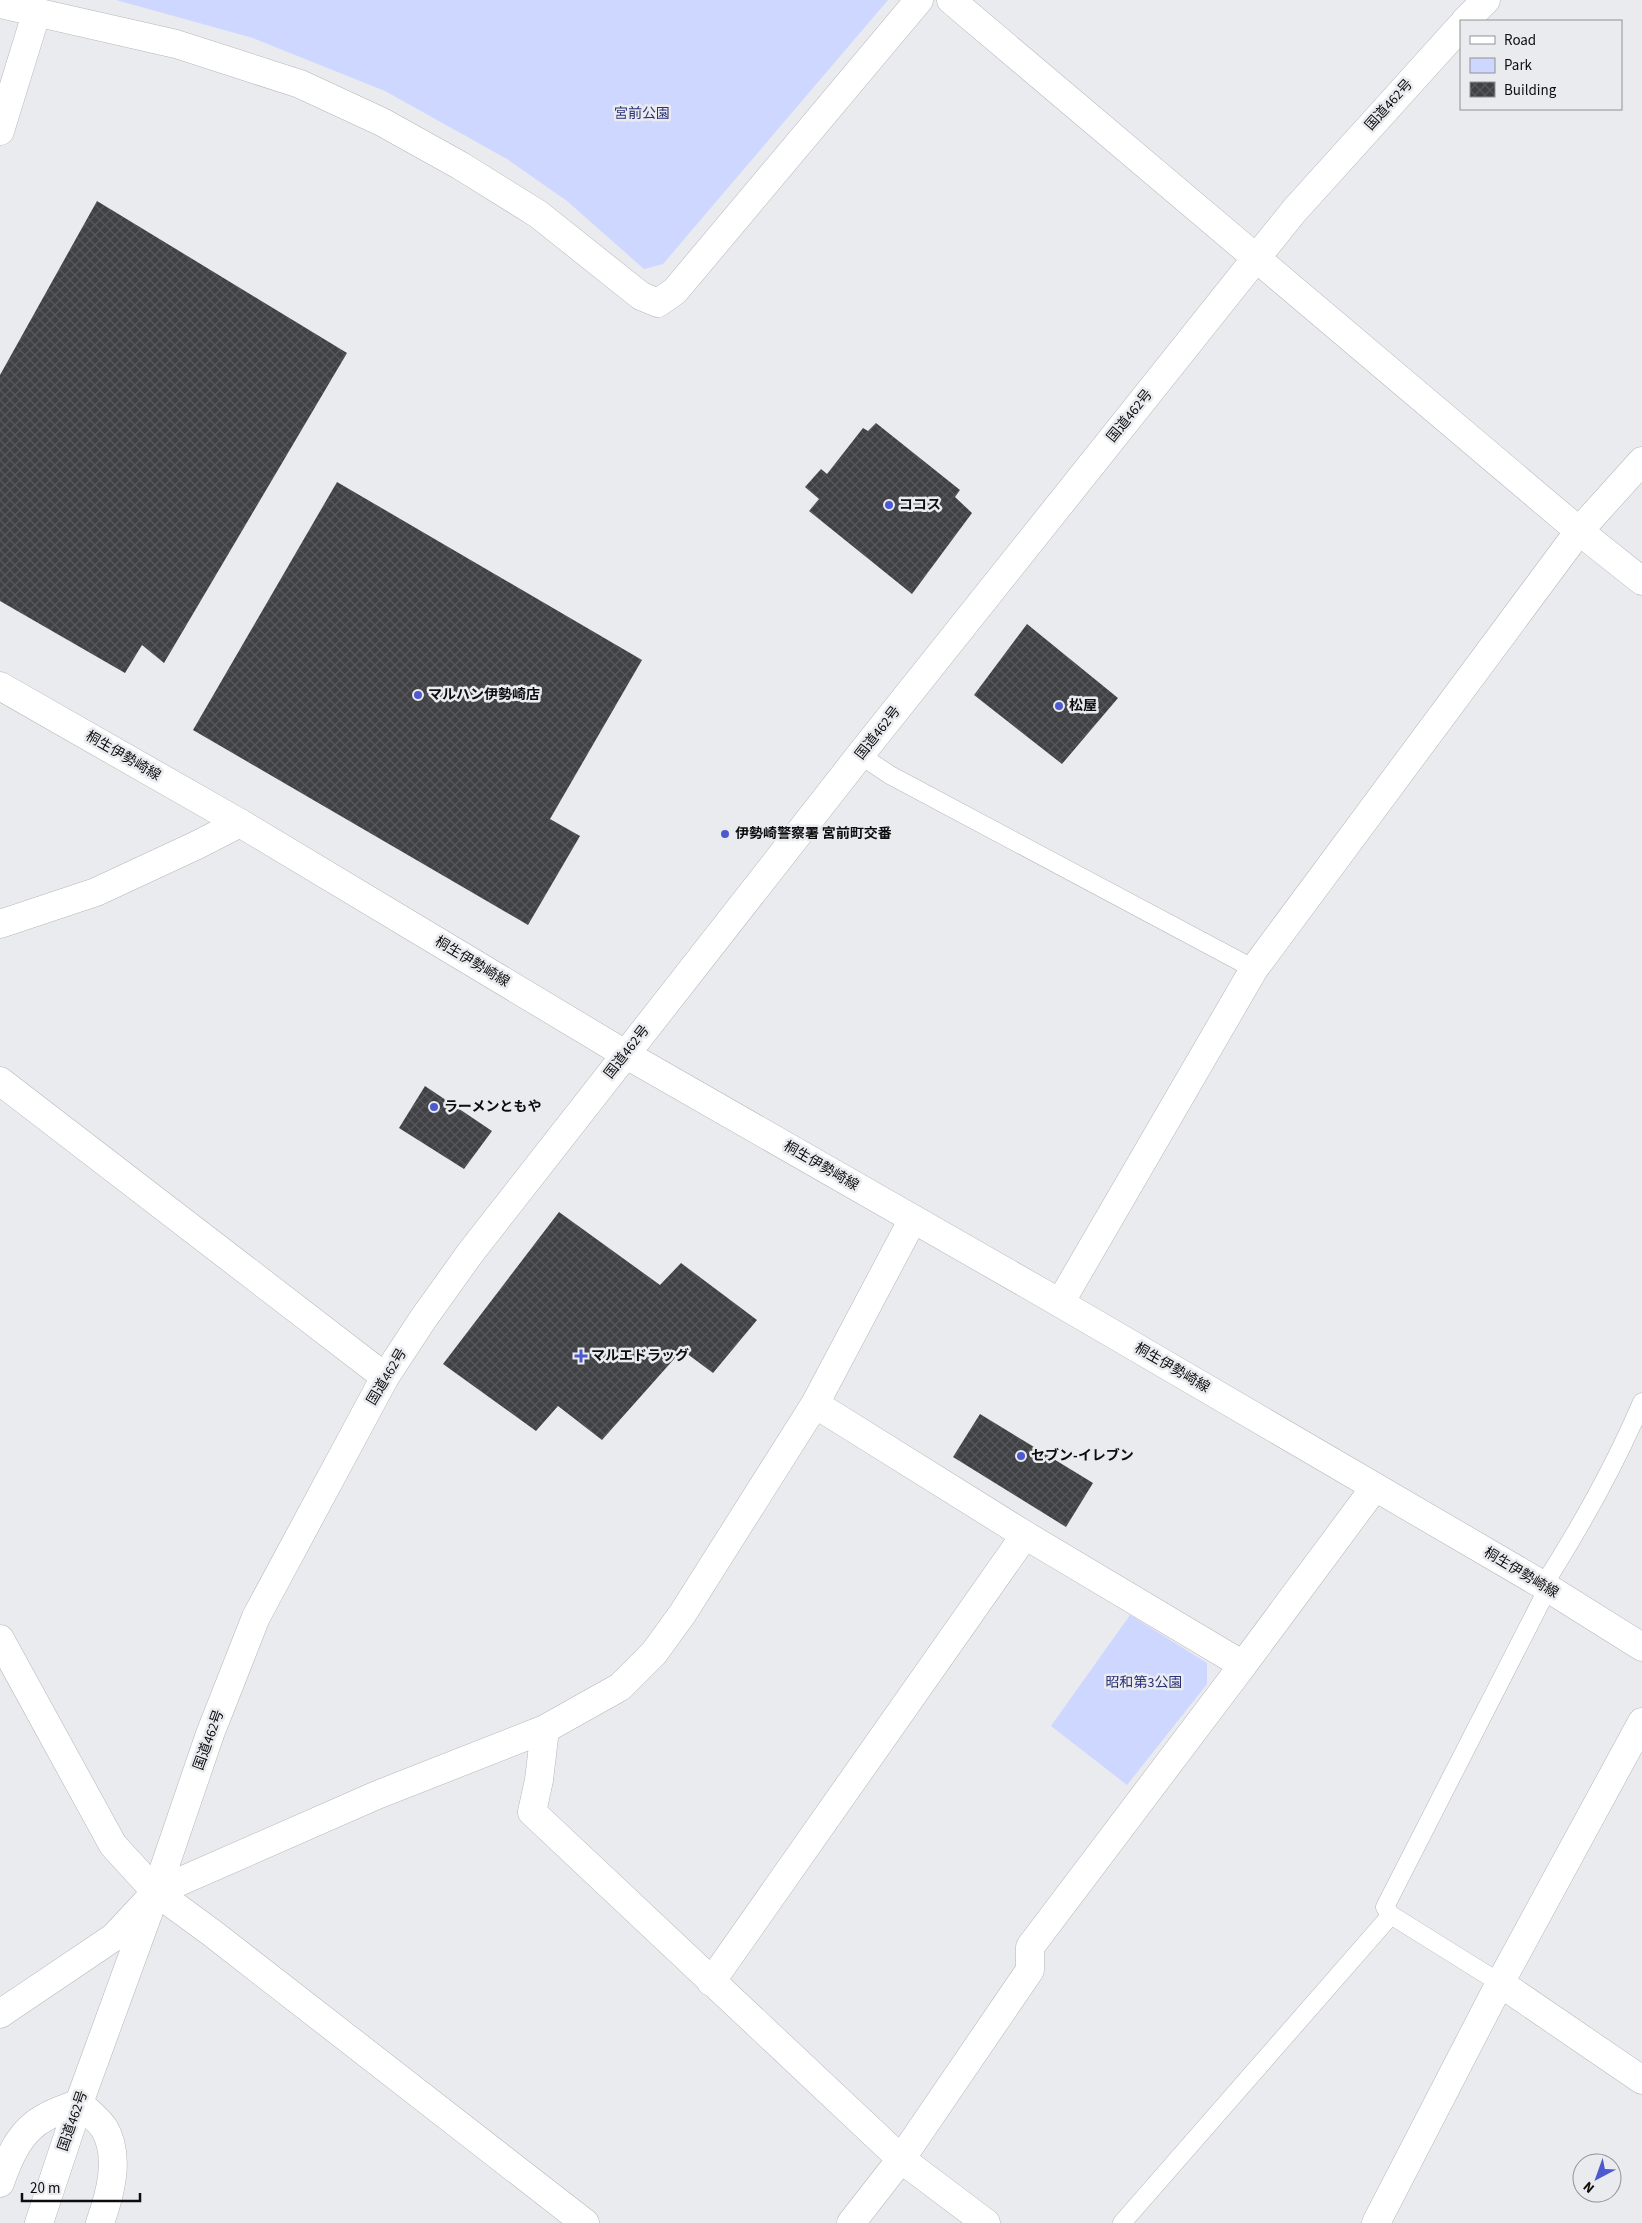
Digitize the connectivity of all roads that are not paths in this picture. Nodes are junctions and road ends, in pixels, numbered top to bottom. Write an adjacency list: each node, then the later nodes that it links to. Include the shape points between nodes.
1 (918, 0): 5 (main road, via 675,291 658,303 641,296 538,214 462,166 374,118 300,84 176,44)
2 (952, 0): 9 (main road)
3 (1486, 0): 6 (main road)
4 (0, 4): 5 (main road)
5 (37, 11): 8 (main road)
6 (1466, 20)
7 (1460, 27): 9 (main road, 国道462号, via 1294,211)
8 (0, 131)
9 (1257, 257): 11 (main road); 14 (main road, 国道462号)
10 (1642, 461): 11 (main road)
11 (1579, 531): 12 (main road); 17 (main road)
12 (1642, 581)
13 (0, 686): 15 (main road, 桐生伊勢崎線)
14 (860, 755): 17 (lane, via 890,775); 18 (main road, 国道462号)
15 (240, 822): 16 (main road, via 96,892); 18 (main road, 桐生伊勢崎線)
16 (0, 924)
17 (1254, 969): 21 (main road)
18 (625, 1054): 20 (main road, 桐生伊勢崎線); 22 (main road, 国道462号, via 472,1252 423,1318)
19 (0, 1081): 22 (main road)
20 (913, 1219): 21 (main road, 桐生伊勢崎線); 24 (main road)
21 (1060, 1303): 25 (main road, 桐生伊勢崎線)
22 (385, 1377): 33 (main road, 国道462号, via 256,1617 210,1734)
23 (1642, 1402): 27 (lane, via 1593,1505)
24 (815, 1404): 26 (main road); 32 (main road, via 683,1613 654,1653 620,1687)
25 (1375, 1487): 27 (main road, 桐生伊勢崎線); 30 (main road)
26 (1025, 1535): 30 (main road); 35 (main road)
27 (1546, 1587): 29 (main road, 桐生伊勢崎線); 34 (lane, via 1385,1907)
28 (0, 1639): 33 (main road, via 113,1845)
29 (1642, 1647)
30 (1243, 1666): 40 (main road, via 1030,1947 1030,1970)
31 (1642, 1722): 36 (main road)
32 (545, 1729): 33 (main road, via 377,1795); 35 (main road, via 532,1812)
33 (156, 1892): 37 (main road, via 114,1937); 39 (main road, 国道462号); 44 (main road)
34 (1391, 1915): 36 (lane); 47 (lane)
35 (711, 1982): 40 (main road)
36 (1500, 1983): 38 (main road); 48 (main road)
37 (0, 2014)
38 (1642, 2080)
39 (79, 2103): 41 (main road, via 45,2117 18,2142); 42 (main road, 国道462号); 43 (main road, via 104,2128 110,2146 113,2168 108,2202)
40 (901, 2159): 45 (main road); 46 (main road)
41 (0, 2183)
42 (39, 2223)
43 (100, 2223)
44 (585, 2223)
45 (851, 2223)
46 (986, 2223)
47 (1122, 2223)
48 (1376, 2223)

